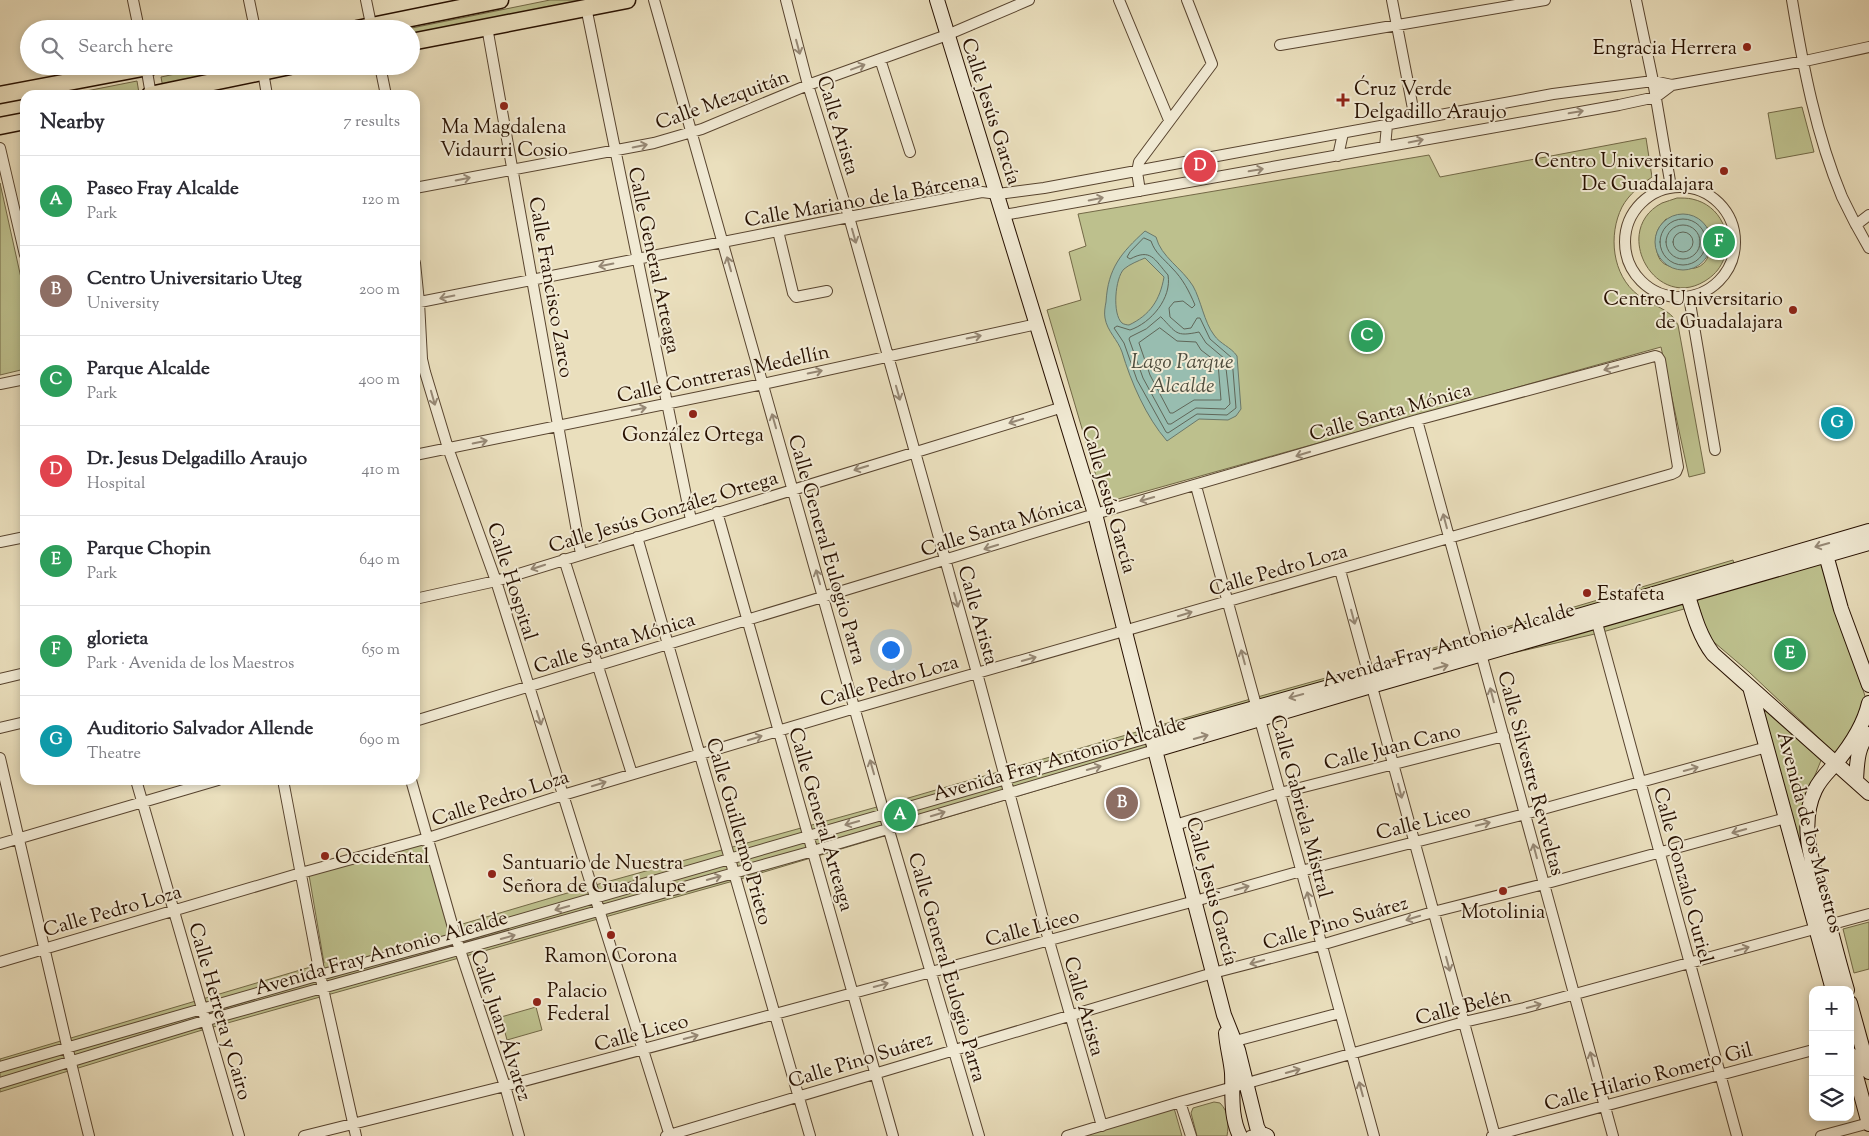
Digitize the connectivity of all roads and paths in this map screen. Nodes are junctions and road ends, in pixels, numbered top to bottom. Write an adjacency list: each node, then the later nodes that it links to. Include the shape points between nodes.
1 (134, 0): 18 (street)
2 (249, 0): 19 (street)
3 (366, 0): 20 (street)
4 (500, 0): 16 (main road)
5 (627, 0): 17 (main road)
6 (654, 0): 51 (street, Calle General Eulogio Parra)
7 (786, 0): 37 (street, Calle Arista, one-way to 37)
8 (937, 0): 24 (street, Calle Jesús García)
9 (1029, 0): 24 (street, Calle Mezquitán)
10 (1119, 0): 46 (street)
11 (1187, 0): 46 (street, via 1212,64)
12 (1392, 0): 22 (street)
13 (1545, 0): 22 (street)
14 (1636, 0): 35 (street)
15 (1792, 0): 29 (street)
16 (483, 2): 21 (main road)
17 (586, 7): 23 (main road); 55 (street, Calle General Arteaga)
18 (137, 20)
19 (252, 20)
20 (367, 20)
21 (403, 20)
22 (1396, 25): 26 (street); 47 (street)
23 (487, 27): 25 (main road); 58 (street, Calle Francisco Zarco)
24 (947, 35): 28 (street, Calle Mezquitán); 63 (street, Calle Jesús García)
25 (420, 40)
26 (1280, 46)
27 (1869, 48): 29 (street, Calle Mariano de la Bárcena)
28 (880, 59): 37 (street, Calle Mezquitán, one-way to 28); 56 (street)
29 (1804, 62): 36 (street, Calle Mariano de la Bárcena); 67 (street, via 1816,118 1842,196)
30 (106, 75): 38 (main road)
31 (149, 75): 39 (street)
32 (236, 75): 40 (main road)
33 (263, 75): 41 (street)
34 (382, 75): 42 (street)
35 (1653, 81): 36 (street, Calle Mariano de la Bárcena); 45 (street); 47 (street, Calle Mariano de la Bárcena, via 1553,94)
36 (1672, 85): 45 (street, Calle Mariano de la Bárcena)
37 (808, 86): 51 (street, Calle Mezquitán); 66 (street, Calle Arista)
38 (26, 90)
39 (150, 90)
40 (172, 90)
41 (266, 90)
42 (385, 90)
43 (20, 91): 44 (main road)
44 (0, 95)
45 (1656, 97): 53 (street, Calle Mariano de la Bárcena, one-way to 45); 61 (street)
46 (1169, 120): 59 (street, via 1139,162)
47 (1415, 120): 49 (street, Calle Mariano de la Bárcena)
48 (20, 122): 50 (main road)
49 (1387, 125): 52 (street, Calle Mariano de la Bárcena); 53 (street)
50 (0, 126)
51 (692, 132): 55 (street, Calle Mezquitán, one-way to 51); 70 (street, Calle General Eulogio Parra)
52 (1343, 133): 57 (street); 59 (street, Calle Mariano de la Bárcena)
53 (1385, 147): 57 (street, Calle Mariano de la Bárcena)
54 (0, 148): 69 (street)
55 (615, 150): 58 (street, Calle Mezquitán); 72 (street, Calle General Arteaga)
56 (910, 152)
57 (1338, 156): 62 (street, Calle Mariano de la Bárcena, one-way to 57)
58 (513, 170): 60 (street, Calle Mezquitán, one-way to 58); 73 (street, Calle Francisco Zarco)
59 (1137, 172): 62 (street); 63 (street, Calle Mariano de la Bárcena)
60 (420, 187)
61 (1671, 187): 75 (street, via 1655,192 1631,217 1626,251 1631,267 1642,282 1656,292 1672,297); 75 (street, via 1705,192 1719,202 1730,216 1735,233 1730,267 1720,281)
62 (1140, 191): 64 (street, Calle Mariano de la Bárcena, one-way to 62)
63 (998, 194): 64 (street, Calle Jesús García); 66 (street, Calle Mariano de la Bárcena, via 982,192)
64 (1004, 215): 77 (street, Calle Jesús García)
65 (1869, 216): 67 (street)
66 (849, 217): 68 (street, Calle Mariano de la Bárcena); 79 (street, Calle Arista, one-way to 79)
67 (1856, 225): 71 (street)
68 (778, 231): 70 (street, Calle Mariano de la Bárcena); 74 (street, via 796,297)
69 (20, 234)
70 (723, 242): 72 (street, Calle Mariano de la Bárcena); 83 (street, Calle General Eulogio Parra, one-way to 70)
71 (1869, 248)
72 (637, 259): 73 (street, Calle Mariano de la Bárcena, one-way to 73); 84 (street, Calle General Arteaga)
73 (533, 280): 76 (street, Calle Mariano de la Bárcena, one-way to 76); 87 (street, Calle Francisco Zarco)
74 (827, 291)
75 (1689, 297): 89 (street)
76 (420, 302)
77 (1037, 324): 79 (street, Calle Contreras Medellín, one-way to 77); 85 (street, Calle Jesús García)
78 (420, 337): 88 (street, Calle Hospital, one-way to 88, via 422,359)
79 (888, 356): 83 (street, Calle Contreras Medellín, one-way to 79); 90 (street, Calle Arista, one-way to 90)
80 (1658, 356): 86 (street, Calle Santa Mónica, one-way to 86); 100 (street, Calle Pedro Loza, via 1678,467 1676,472)
81 (20, 380): 82 (street)
82 (0, 384)
83 (763, 384): 84 (street, Calle Contreras Medellín); 93 (street, Calle General Eulogio Parra, one-way to 83)
84 (667, 403): 87 (street, Calle Contreras Medellín, one-way to 84); 96 (street, Calle General Arteaga)
85 (1063, 407): 90 (street, Calle Jesús González Ortega, one-way to 90); 95 (street, Calle Jesús García)
86 (1417, 420): 92 (street, Calle Santa Mónica, one-way to 92); 100 (street, Calle Silvestre Revueltas, one-way to 86)
87 (558, 426): 88 (street, Calle Contreras Medellín, one-way to 87); 103 (street, Calle Francisco Zarco)
88 (448, 448): 91 (street, Calle Contreras Medellín); 109 (street, Calle Hospital)
89 (1715, 450)
90 (914, 452): 93 (street, Calle Jesús González Ortega, one-way to 93); 107 (street, Calle Arista)
91 (420, 454)
92 (1196, 486): 95 (street, Calle Santa Mónica, one-way to 95); 113 (street, Calle Gabriela Mistral)
93 (793, 489): 94 (street, Calle Jesús González Ortega); 112 (street, Calle General Eulogio Parra, one-way to 93)
94 (717, 512): 96 (street, Calle Jesús González Ortega); 114 (street, Calle General Arteaga)
95 (1096, 514): 107 (street, Calle Santa Mónica, one-way to 107); 116 (street, Calle Jesús García)
96 (691, 520): 98 (street, Calle Jesús González Ortega)
97 (1869, 531): 106 (street, Avenida Fray Antonio Alcalde, one-way to 106)
98 (637, 536): 103 (street, Calle Jesús González Ortega); 117 (street, Calle Guillermo Prieto)
99 (20, 538): 101 (street)
100 (1450, 538): 108 (street, Calle Pedro Loza); 118 (street, Calle Silvestre Revueltas)
101 (0, 542)
102 (1869, 543): 104 (street, Avenida Fray Antonio Alcalde)
103 (581, 554): 105 (street, Calle Jesús González Ortega)
104 (1826, 555): 110 (street, Avenida Fray Antonio Alcalde); 126 (street, via 1841,609)
105 (564, 559): 109 (street, Calle Jesús González Ortega, one-way to 109); 119 (street)
106 (1774, 560): 110 (street, via 1768,566 1694,588); 118 (street, Avenida Fray Antonio Alcalde)
107 (945, 561): 112 (street, Calle Santa Mónica); 120 (street, Calle Arista, one-way to 120)
108 (1340, 570): 113 (street, Calle Pedro Loza); 123 (street, one-way to 123)
109 (496, 581): 111 (street, Calle Jesús González Ortega); 124 (street, Calle Hospital)
110 (1688, 596): 115 (street, Avenida Fray Antonio Alcalde); 125 (street, via 1705,643)
111 (420, 598)
112 (824, 598): 114 (street, Calle Santa Mónica); 128 (street, Calle General Eulogio Parra)
113 (1227, 601): 116 (street, Calle Pedro Loza, one-way to 113); 129 (street, Calle Gabriela Mistral, one-way to 113)
114 (747, 620): 117 (street, Calle Santa Mónica); 133 (street, Calle General Arteaga)
115 (1597, 623): 118 (street, Avenida Fray Antonio Alcalde); 145 (street, Calle Gonzalo Curiel)
116 (1126, 632): 120 (street, Calle Pedro Loza, one-way to 116); 136 (street, Calle Jesús García)
117 (668, 644): 119 (street, Calle Santa Mónica); 138 (street, Calle Guillermo Prieto)
118 (1480, 650): 123 (street, Avenida Fray Antonio Alcalde); 135 (street, Calle Silvestre Revueltas, one-way to 118)
119 (597, 666): 124 (street, Calle Santa Mónica); 142 (street)
120 (977, 673): 128 (street, Calle Pedro Loza); 143 (street, Calle Arista)
121 (20, 674): 122 (street)
122 (0, 678)
123 (1370, 681): 129 (street, Avenida Fray Antonio Alcalde); 141 (street)
124 (528, 686): 130 (street, Calle Santa Mónica); 153 (street, Calle Hospital, one-way to 153)
125 (1750, 686): 137 (street, Avenida de los Maestros); 140 (street)
126 (1869, 686)
127 (1869, 703): 140 (street, Avenida de los Maestros, via 1860,727)
128 (855, 708): 133 (street, Calle Pedro Loza); 155 (street, Calle General Eulogio Parra, one-way to 128)
129 (1258, 713): 136 (street, Avenida Fray Antonio Alcalde); 151 (street, Calle Gabriela Mistral)
130 (420, 719)
131 (20, 723): 132 (street)
132 (0, 728)
133 (779, 730): 138 (street, Calle Pedro Loza, one-way to 133); 160 (street, Calle General Arteaga)
134 (1869, 734): 144 (street, via 1857,760)
135 (1504, 736): 141 (street, Calle Juan Cano); 156 (street, Calle Silvestre Revueltas)
136 (1153, 744): 143 (street, Avenida Fray Antonio Alcalde); 150 (street, Avenida Fray Antonio Alcalde, one-way to 136); 158 (street, Calle Jesús García)
137 (1767, 747): 145 (street, Calle Liceo, one-way to 137); 157 (street, Avenida de los Maestros)
138 (700, 754): 142 (street, Calle Pedro Loza); 167 (street, Calle Guillermo Prieto)
139 (0, 758): 161 (street)
140 (1836, 762): 144 (street); 178 (street, Avenida de los Maestros, via 1816,788 1807,825)
141 (1393, 763): 151 (street, Calle Juan Cano); 163 (street, one-way to 163)
142 (632, 774): 153 (street, Calle Pedro Loza, one-way to 142)
143 (1005, 779): 150 (street, Calle Arista); 155 (street, Avenida Fray Antonio Alcalde)
144 (1856, 780): 152 (street)
145 (1640, 782): 156 (street, Calle Liceo); 166 (street, Calle Gonzalo Curiel)
146 (138, 785): 154 (street, Calle Herrera y Cairo)
147 (201, 785): 154 (street)
148 (284, 785): 169 (street)
149 (412, 785): 162 (street, Calle Juan Álvarez)
150 (1008, 792): 159 (street, Avenida Fray Antonio Alcalde, one-way to 150); 180 (street, Calle Arista)
151 (1280, 793): 158 (street, Calle Juan Cano); 168 (street, Calle Gabriela Mistral)
152 (1869, 793)
153 (563, 795): 162 (street, Calle Pedro Loza); 172 (street, Calle Hospital)
154 (143, 802): 161 (street); 175 (street, Calle Herrera y Cairo)
155 (885, 814): 159 (street, Calle General Eulogio Parra); 160 (street, Avenida Fray Antonio Alcalde, one-way to 160)
156 (1525, 814): 163 (street, Calle Liceo, one-way to 156); 171 (street, Calle Silvestre Revueltas, one-way to 156)
157 (1786, 818): 166 (street, Calle Pino Suárez, one-way to 166); 178 (street, Avenida de los Maestros)
158 (1175, 825): 173 (street, Calle Jesús García)
159 (889, 829): 165 (street, Avenida Fray Antonio Alcalde); 186 (street, Calle General Eulogio Parra)
160 (809, 836): 165 (street, Calle General Arteaga); 167 (street, Avenida Fray Antonio Alcalde)
161 (19, 838): 164 (street); 182 (street)
162 (428, 838): 169 (street, Calle Pedro Loza); 179 (street, Calle Juan Álvarez)
163 (1414, 841): 168 (street, Calle Liceo); 176 (street)
164 (0, 844)
165 (813, 851): 170 (street, Avenida Fray Antonio Alcalde); 192 (street, Calle General Arteaga)
166 (1660, 853): 171 (street, Calle Pino Suárez); 185 (street, Calle Gonzalo Curiel)
167 (730, 859): 170 (street, Calle Guillermo Prieto); 172 (street, Avenida Fray Antonio Alcalde)
168 (1301, 871): 173 (street, Calle Liceo, one-way to 168); 181 (street, Calle Gabriela Mistral, one-way to 168)
169 (301, 873): 175 (street, Calle Pedro Loza); 188 (street)
170 (734, 873): 174 (street, Avenida Fray Antonio Alcalde, one-way to 170); 196 (street, Calle Guillermo Prieto)
171 (1544, 884): 176 (street, Calle Pino Suárez); 193 (street, Calle Silvestre Revueltas)
172 (596, 898): 174 (street, Calle Hospital); 179 (street, Avenida Fray Antonio Alcalde, one-way to 179)
173 (1195, 901): 180 (street, Calle Liceo); 187 (street, Calle Jesús García)
174 (600, 910): 183 (street, Avenida Fray Antonio Alcalde, one-way to 174); 203 (street, Calle Hospital)
175 (174, 911): 182 (street, Calle Pedro Loza); 194 (street, Calle Herrera y Cairo)
176 (1433, 912): 181 (street, Calle Pino Suárez, one-way to 181); 199 (street, one-way to 199)
177 (1869, 914): 178 (street, Calle Belén)
178 (1823, 927): 185 (street, Calle Belén, one-way to 178); 189 (street, Avenida de los Maestros); 190 (street, Avenida de los Maestros)
179 (456, 938): 183 (street, Calle Juan Álvarez); 188 (street, Avenida Fray Antonio Alcalde)
180 (1048, 941): 186 (street, Calle Liceo); 197 (street, Calle Arista)
181 (1321, 945): 187 (street, Calle Pino Suárez, one-way to 187); 195 (street, Calle Gabriela Mistral)
182 (45, 948): 184 (street, Calle Pedro Loza); 202 (street)
183 (461, 951): 191 (street, Avenida Fray Antonio Alcalde); 215 (street, Calle Juan Álvarez)
184 (0, 962)
185 (1690, 963): 193 (street, Calle Belén); 212 (street, Calle Gonzalo Curiel)
186 (932, 972): 192 (street, Calle Liceo, one-way to 186); 204 (street, Calle General Eulogio Parra)
187 (1213, 973): 197 (street, Calle Pino Suárez); 201 (street, Calle Jesús García)
188 (320, 974): 191 (street); 194 (street, Avenida Fray Antonio Alcalde)
189 (1832, 986)
190 (1845, 986)
191 (323, 989): 198 (street, Avenida Fray Antonio Alcalde); 220 (street)
192 (853, 993): 196 (street, Calle Liceo); 211 (street, Calle General Arteaga)
193 (1574, 994): 199 (street, Calle Belén, one-way to 193); 219 (street, Calle Silvestre Revueltas, one-way to 193)
194 (201, 1008): 198 (street, Calle Herrera y Cairo); 202 (street, Avenida Fray Antonio Alcalde)
195 (1340, 1013): 201 (street); 206 (street, Calle Gabriela Mistral)
196 (775, 1014): 203 (street, Calle Liceo, one-way to 196); 217 (street, Calle Guillermo Prieto)
197 (1069, 1016): 204 (street, Calle Pino Suárez); 222 (street, Calle Arista)
198 (204, 1021): 207 (street, Avenida Fray Antonio Alcalde); 225 (street, Calle Herrera y Cairo)
199 (1464, 1022): 206 (street, Calle Belén); 237 (street)
200 (1855, 1039): 210 (street)
201 (1231, 1042): 214 (street, Calle Jesús García); 216 (street, Calle Jesús García)
202 (67, 1047): 207 (street); 208 (street, Avenida Fray Antonio Alcalde)
203 (644, 1049): 215 (street, Calle Liceo); 229 (street, Calle Hospital)
204 (954, 1049): 211 (street, Calle Pino Suárez); 232 (street, Calle General Eulogio Parra)
205 (1809, 1051): 212 (street, Calle Hilario Romero Gil)
206 (1351, 1054): 214 (street, Calle Belén, one-way to 206); 236 (street, Calle Gabriela Mistral, one-way to 206)
207 (71, 1063): 213 (street, Avenida Fray Antonio Alcalde); 224 (street)
208 (0, 1067)
209 (1854, 1069): 221 (street)
210 (1869, 1072)
211 (876, 1073): 217 (street, Calle Pino Suárez); 231 (street, Calle General Arteaga)
212 (1720, 1075): 219 (street, Calle Hilario Romero Gil); 239 (street, Calle Gonzalo Curiel)
213 (0, 1083)
214 (1246, 1084): 216 (street, Calle Belén); 223 (street, Calle Jesús García)
215 (505, 1086): 220 (street, Calle Liceo); 228 (street, Calle Juan Álvarez)
216 (1231, 1088): 218 (street, Calle Belén); 235 (street, Calle Jesús García)
217 (799, 1096): 229 (street, Calle Pino Suárez); 230 (street, Calle Guillermo Prieto)
218 (1180, 1102): 222 (street, Calle Belén); 234 (street)
219 (1605, 1106): 237 (street, Calle Hilario Romero Gil); 238 (street, Calle Silvestre Revueltas)
220 (353, 1123): 226 (street, Calle Liceo); 227 (street)
221 (1869, 1123): 240 (street)
222 (1102, 1126): 233 (street, Calle Belén)
223 (1259, 1135)
224 (89, 1136)
225 (239, 1136)
226 (304, 1136)
227 (356, 1136)
228 (519, 1136)
229 (668, 1136)
230 (810, 1136)
231 (893, 1136)
232 (978, 1136)
233 (1067, 1136)
234 (1191, 1136)
235 (1240, 1136)
236 (1374, 1136)
237 (1494, 1136)
238 (1613, 1136)
239 (1737, 1136)
240 (1821, 1136)

